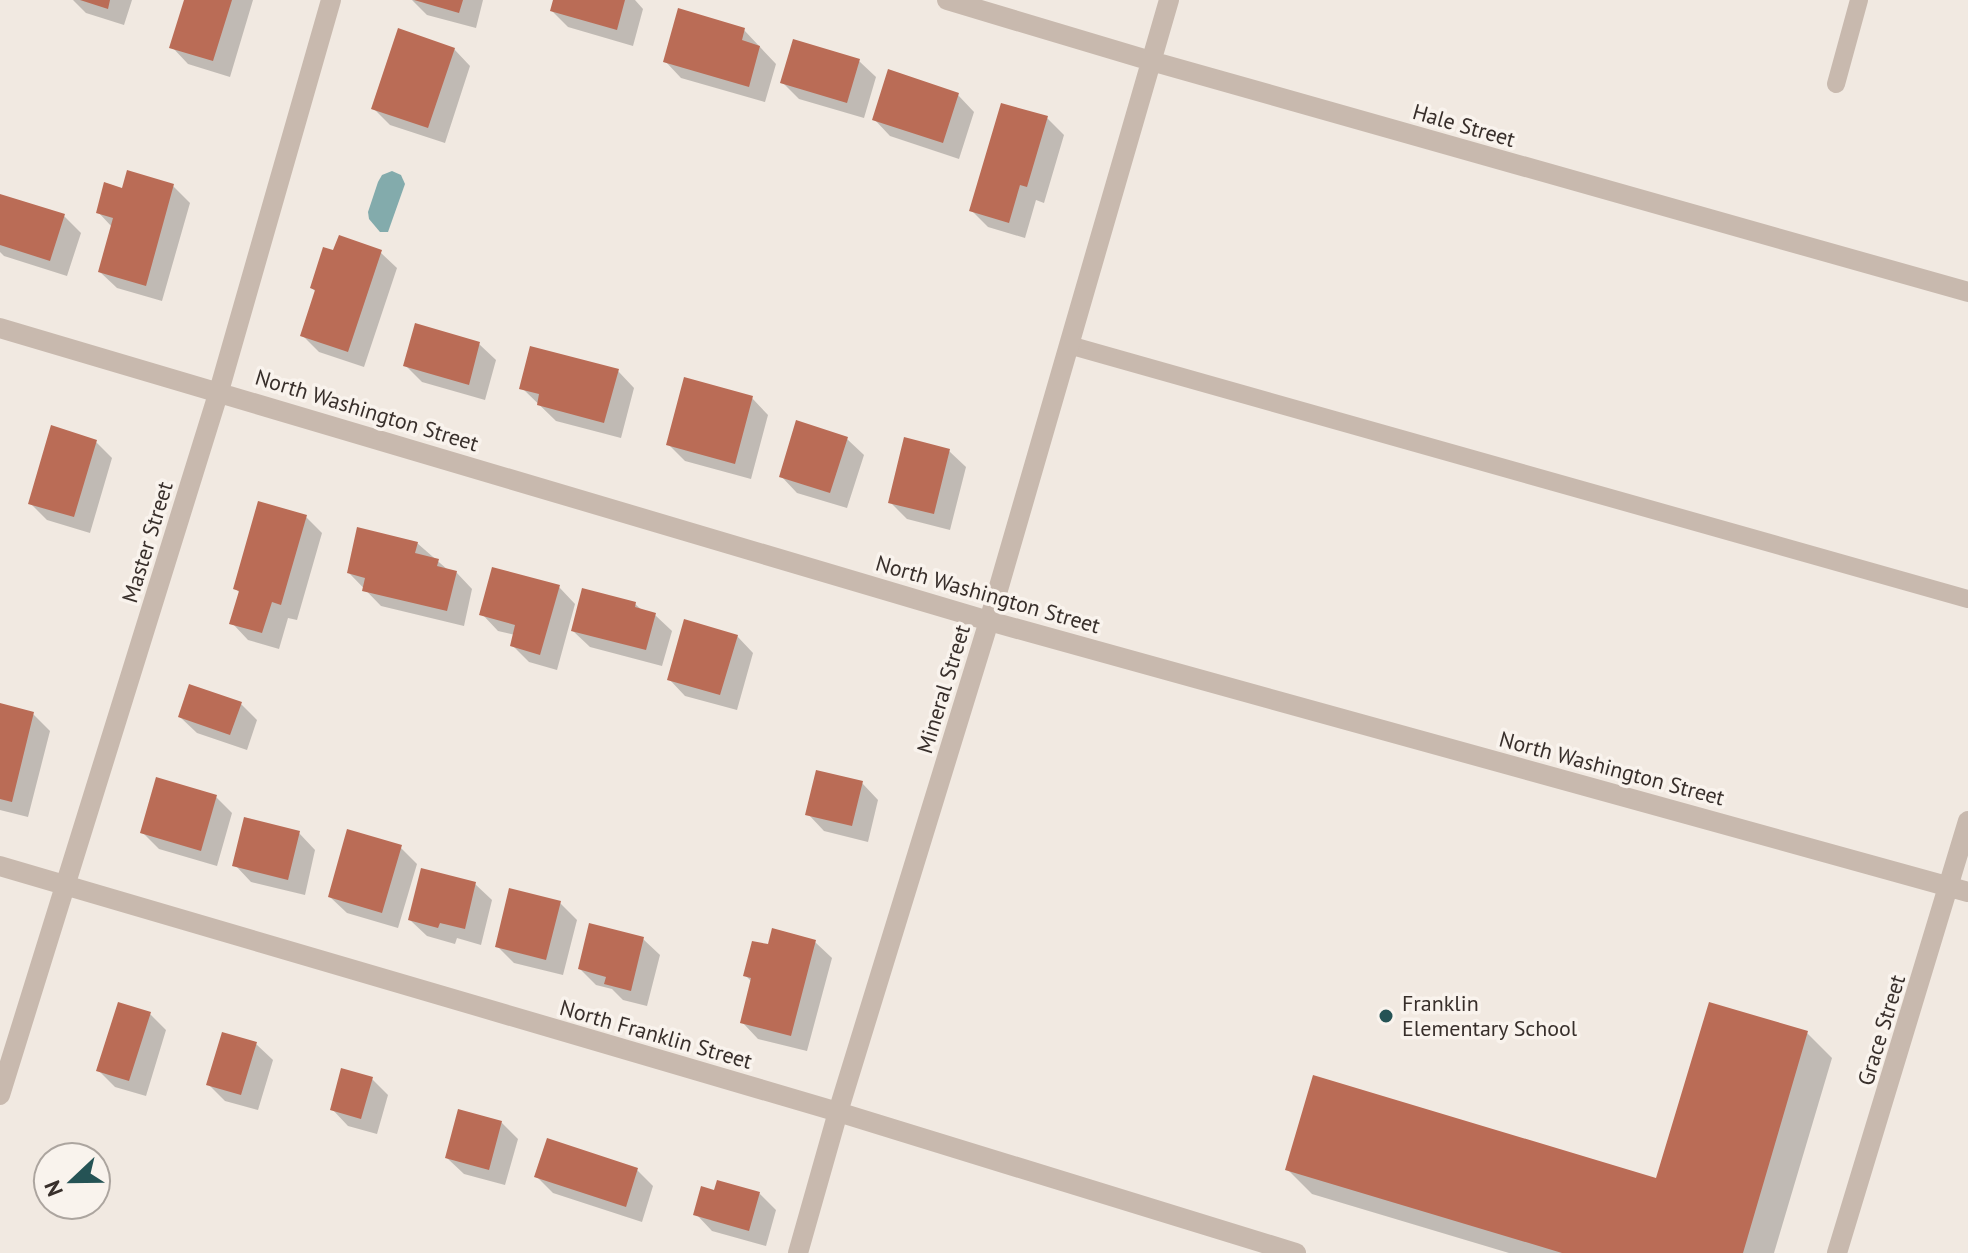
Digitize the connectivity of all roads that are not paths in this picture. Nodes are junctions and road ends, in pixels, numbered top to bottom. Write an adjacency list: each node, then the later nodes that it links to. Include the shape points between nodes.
1 (331, 0): 10 (street, Master Street)
2 (947, 0): 5 (street, Hale Street)
3 (1169, 0): 5 (street, Mineral Street)
4 (1859, 0): 6 (lane)
5 (1151, 61): 7 (street, Hale Street); 9 (street, Mineral Street)
6 (1836, 84)
7 (1968, 292)
8 (0, 328): 10 (street, North Washington Street)
9 (1069, 345): 11 (lane); 12 (street, Mineral Street)
10 (219, 391): 12 (street, North Washington Street); 15 (street, Master Street)
11 (1968, 599)
12 (989, 621): 16 (street, North Washington Street); 18 (street, Mineral Street)
13 (1968, 821): 16 (street, Grace Street)
14 (0, 866): 15 (street, North Franklin Street)
15 (65, 885): 17 (street, Master Street); 18 (street, North Franklin Street)
16 (1959, 889): 21 (street, Grace Street)
17 (0, 1095)
18 (838, 1112): 19 (street, Mineral Street); 20 (street, North Franklin Street)
19 (798, 1253)
20 (1296, 1253)
21 (1837, 1253)

